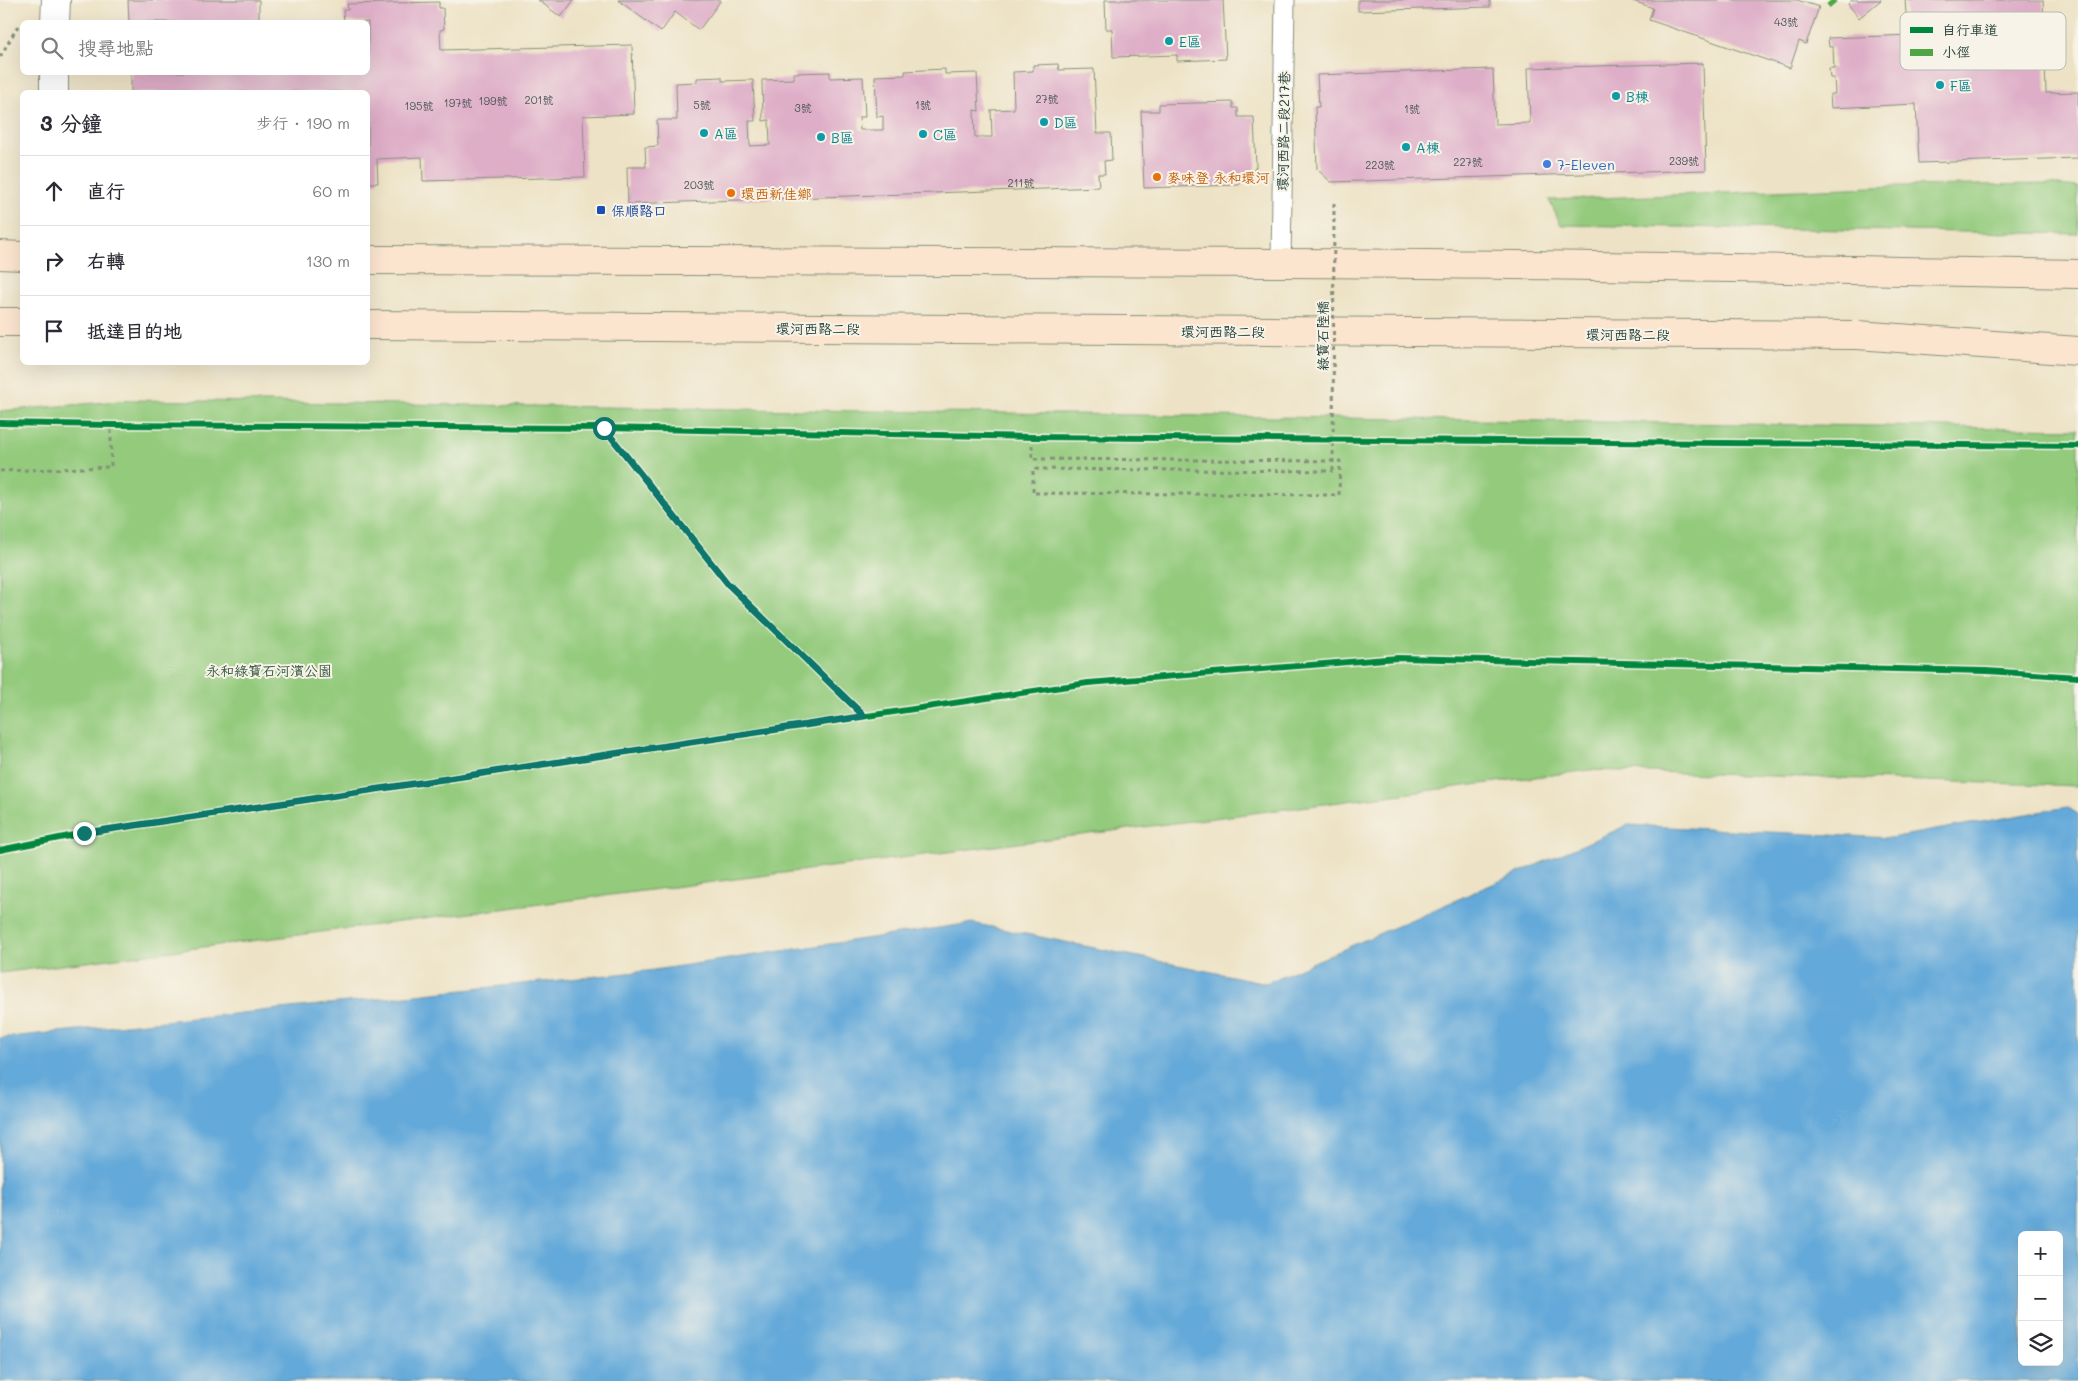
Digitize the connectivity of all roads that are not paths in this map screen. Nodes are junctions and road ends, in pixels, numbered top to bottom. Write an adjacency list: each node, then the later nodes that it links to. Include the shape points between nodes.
1 (56, 0): 3 (street)
2 (1285, 0): 9 (lane, 環河西路二段217巷)
3 (55, 20)
4 (54, 75): 5 (street)
5 (54, 90)
6 (0, 255): 7 (main road)
7 (20, 256)
8 (370, 260): 9 (main road)
9 (1281, 263): 10 (main road)
10 (2078, 274)
11 (0, 322): 12 (main road)
12 (20, 322)
13 (370, 325): 14 (main road, 環河西路二段, via 1857,335)
14 (2078, 351)

